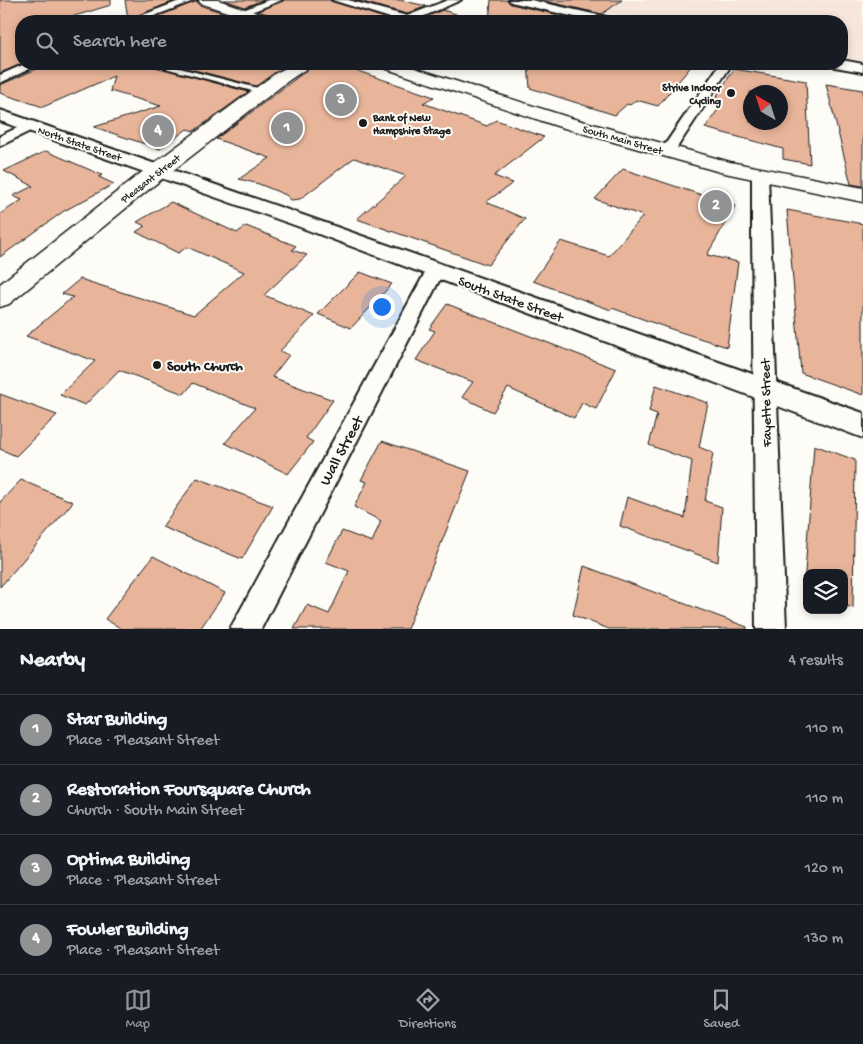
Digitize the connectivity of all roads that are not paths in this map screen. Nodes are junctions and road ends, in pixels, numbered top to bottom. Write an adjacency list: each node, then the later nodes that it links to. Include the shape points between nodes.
1 (190, 0): 8 (street)
2 (204, 0): 7 (main road)
3 (277, 0): 7 (street)
4 (337, 0): 10 (street)
5 (456, 0): 11 (street)
6 (515, 0): 12 (street)
7 (243, 12): 9 (main road)
8 (150, 15)
9 (251, 15)
10 (390, 15)
11 (419, 15)
12 (581, 15)
13 (848, 65): 14 (street)
14 (863, 68)
15 (20, 70): 20 (street)
16 (186, 70): 21 (street)
17 (296, 70): 21 (main road, Pleasant Street)
18 (405, 70): 25 (main road, South Main Street)
19 (722, 70): 25 (street)
20 (0, 79)
21 (264, 91): 26 (main road, Pleasant Street)
22 (0, 115): 23 (street, North State Street)
23 (29, 126): 24 (street); 26 (street, North State Street)
24 (0, 142)
25 (667, 152): 27 (main road, South Main Street)
26 (160, 171): 29 (street, South State Street); 30 (main road, Pleasant Street)
27 (760, 176): 28 (main road, South Main Street); 31 (street, Fayette Street)
28 (863, 195)
29 (435, 271): 31 (street, South State Street); 33 (street, Wall Street)
30 (0, 298)
31 (764, 390): 32 (street, South State Street); 34 (street, Fayette Street)
32 (863, 426)
33 (245, 629)
34 (771, 629)

